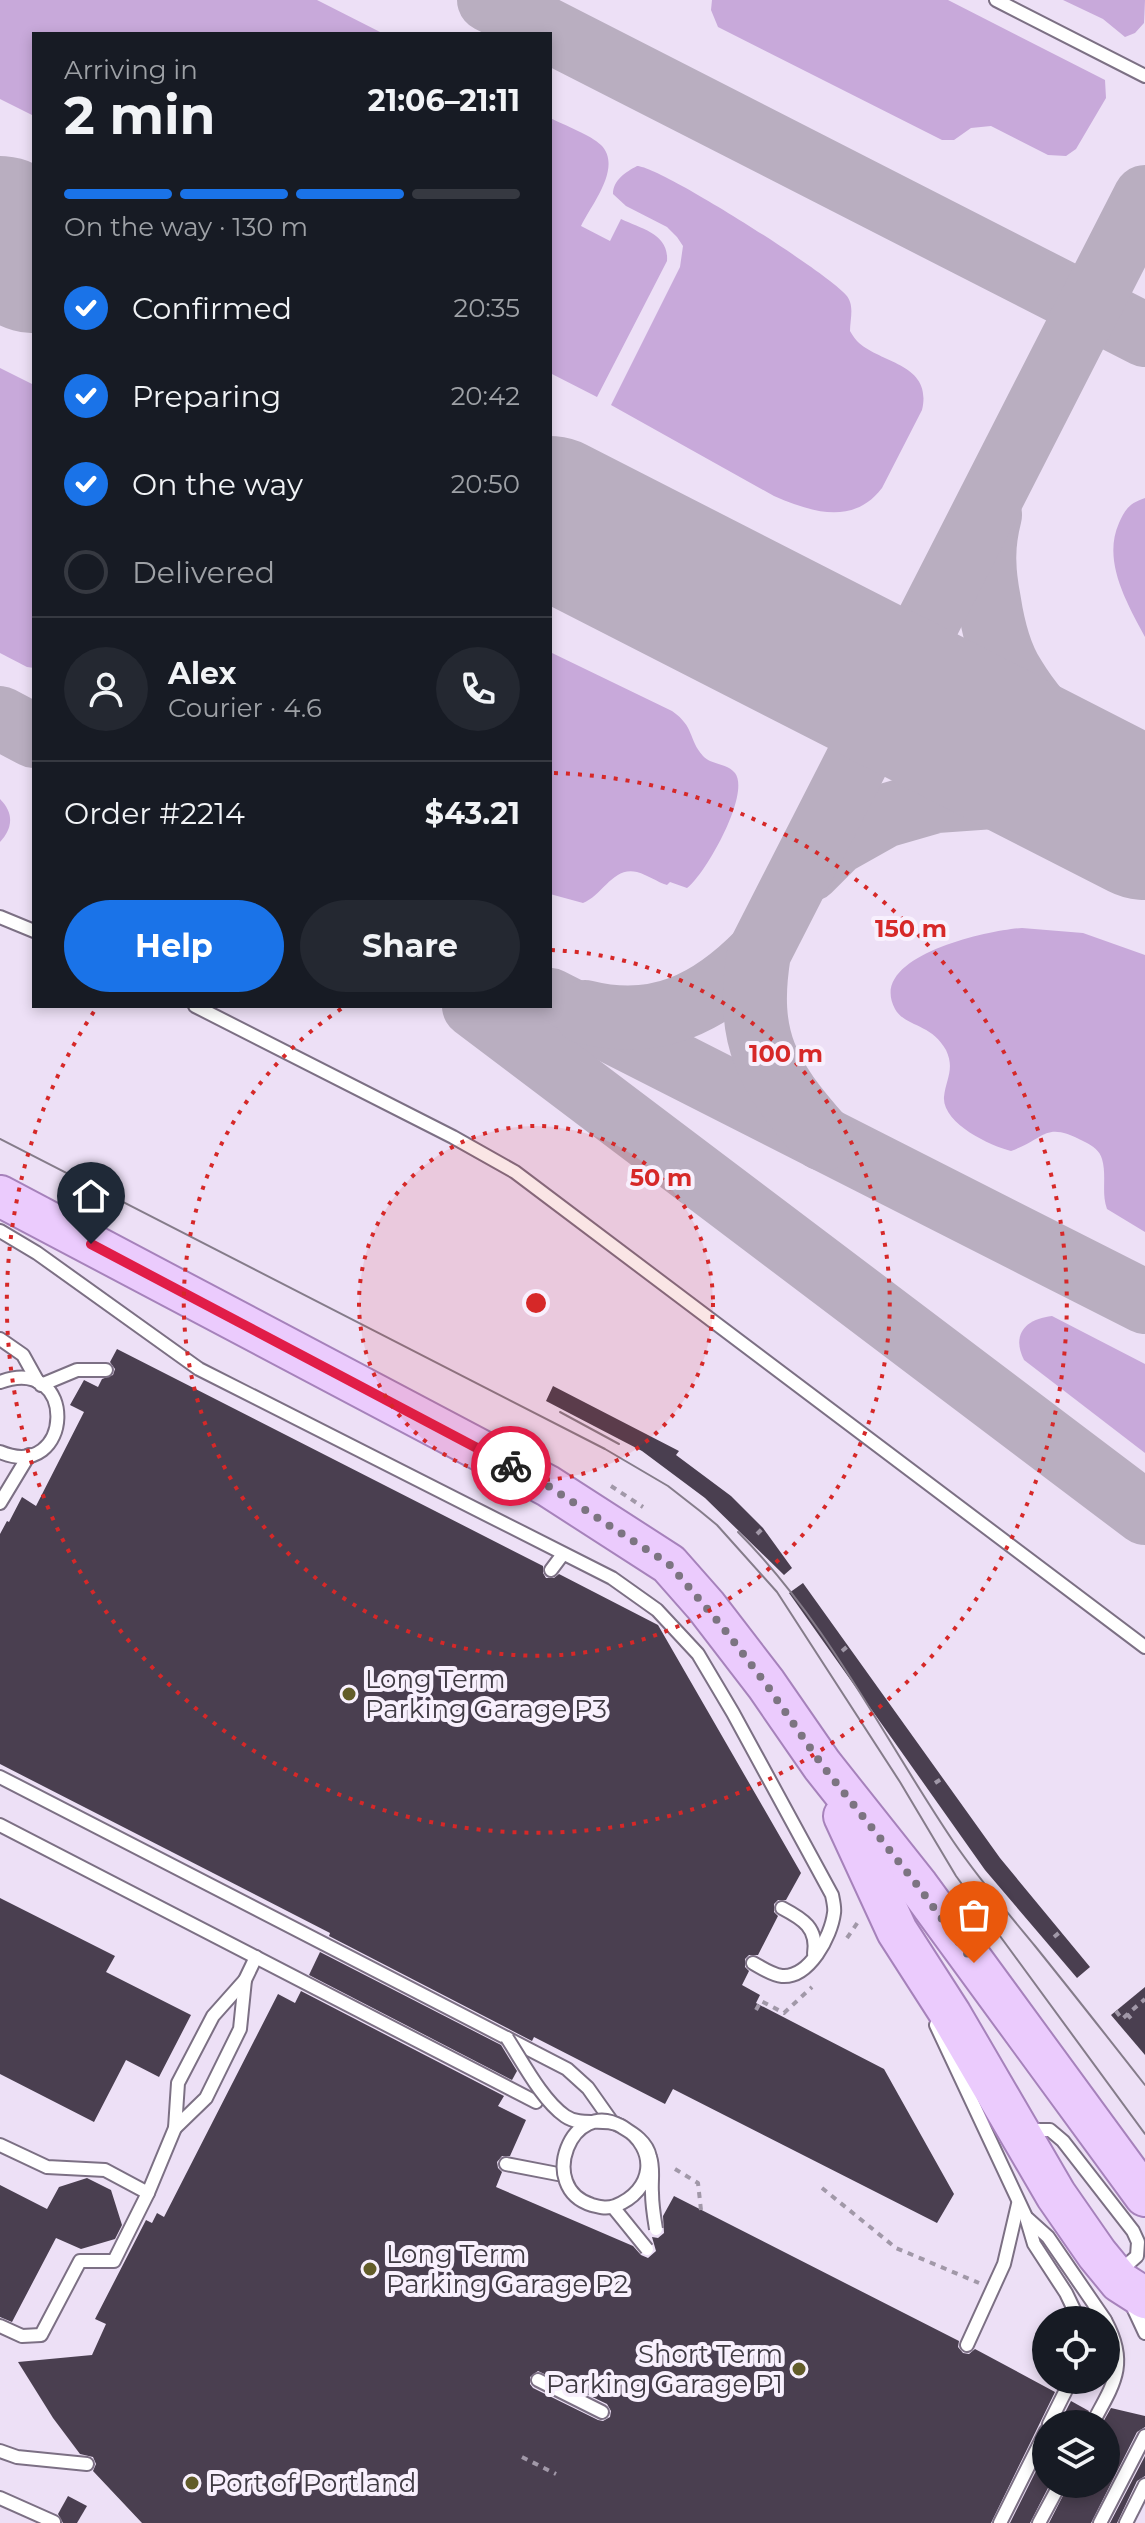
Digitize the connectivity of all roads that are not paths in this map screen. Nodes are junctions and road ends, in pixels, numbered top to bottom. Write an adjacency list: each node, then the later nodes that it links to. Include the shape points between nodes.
1 (996, 0): 2 (lane)
2 (1145, 76)
3 (0, 917): 4 (lane)
4 (32, 930)
5 (199, 1008): 17 (lane, via 515,1172)
6 (0, 1196): 18 (main road, via 548,1486 669,1564 758,1672)
7 (0, 1231): 15 (lane, via 199,1369)
8 (0, 1339): 11 (lane, via 23,1355)
9 (106, 1370): 11 (lane, via 77,1370)
10 (0, 1382): 11 (lane, via 26,1378)
11 (39, 1383): 13 (lane, via 51,1393 59,1417 50,1441)
12 (0, 1452): 13 (lane)
13 (29, 1455): 14 (lane)
14 (0, 1503)
15 (563, 1554): 16 (lane); 21 (lane, via 612,1578 657,1610 698,1654 832,1895 834,1913 815,1959 805,1969 792,1975 781,1976 754,1963 772,1972 792,1973 813,1957 816,1943 805,1920)
16 (551, 1570)
17 (1145, 1647)
18 (822, 1765): 22 (main road); 35 (main road, via 918,1886)
19 (0, 1777): 27 (lane)
20 (0, 1825): 23 (lane)
21 (782, 1908)
22 (897, 1931): 25 (lane); 41 (main road, via 1056,2195 1097,2254)
23 (256, 1957): 24 (lane); 28 (lane)
24 (245, 1980): 30 (lane, via 213,2016 178,2083); 30 (lane, via 240,2029 206,2098)
25 (923, 1996)
26 (929, 2009): 36 (lane)
27 (507, 2038): 29 (lane, bridge, via 555,2108 568,2119); 29 (lane, bridge, via 567,2069 612,2122 643,2146 643,2186 614,2207 601,2209 581,2201 564,2178 567,2148)
28 (536, 2102)
29 (587, 2123): 37 (lane, bridge, via 623,2126 642,2144 647,2158 642,2187)
30 (175, 2128): 34 (lane)
31 (0, 2145): 34 (lane, via 47,2167 105,2170)
32 (506, 2164): 33 (lane)
33 (563, 2175): 37 (lane, bridge, via 583,2202); 39 (lane, bridge, via 566,2151 582,2127 609,2121 621,2126 644,2143 650,2155)
34 (148, 2193): 44 (lane, via 114,2261 80,2261 41,2335 22,2336)
35 (1145, 2196)
36 (1018, 2204): 38 (lane); 46 (lane, via 1004,2264)
37 (613, 2207): 40 (lane, bridge)
38 (1026, 2217): 42 (lane, via 1034,2244); 43 (lane, via 1048,2237)
39 (656, 2229)
40 (647, 2249)
41 (1127, 2285): 45 (lane)
42 (1072, 2306)
43 (1096, 2306)
44 (0, 2326)
45 (1145, 2333)
46 (967, 2345)
47 (538, 2380): 48 (lane)
48 (602, 2412)
49 (1145, 2436): 59 (lane)
50 (0, 2451): 52 (lane)
51 (1032, 2459): 57 (lane)
52 (87, 2464)
53 (1145, 2485): 60 (lane)
54 (0, 2498): 56 (lane)
55 (1052, 2498): 58 (lane)
56 (54, 2522)
57 (1000, 2523)
58 (1039, 2523)
59 (1100, 2523)
60 (1126, 2523)

